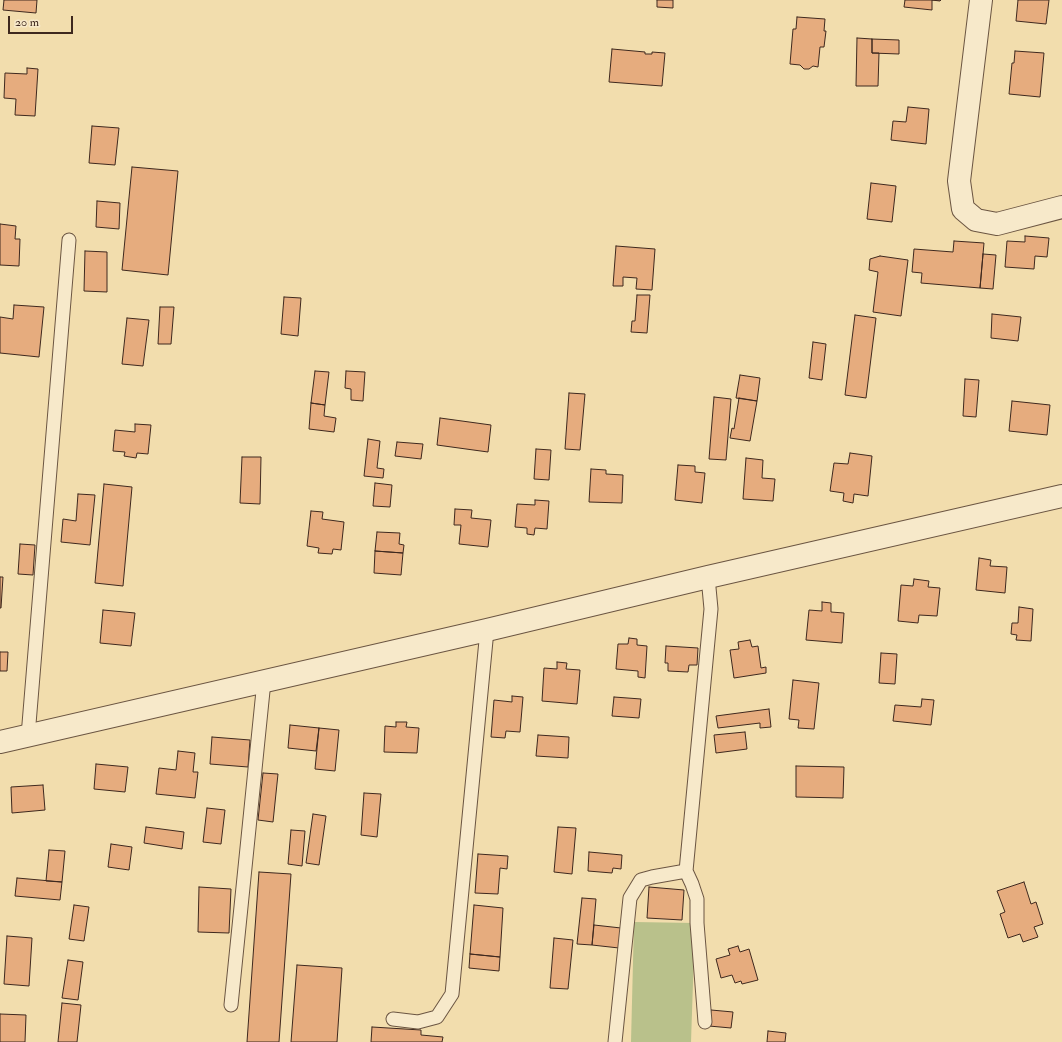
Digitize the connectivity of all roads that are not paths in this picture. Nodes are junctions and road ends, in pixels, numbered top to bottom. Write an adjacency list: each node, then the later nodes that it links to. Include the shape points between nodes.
1 (981, 0): 2 (street, via 959,181 963,209 976,220 997,224)
2 (1062, 207)
3 (69, 240): 8 (lane)
4 (1062, 496): 5 (street)
5 (708, 577): 6 (street); 10 (lane, via 711,609)
6 (487, 630): 7 (street); 12 (lane, via 452,994 437,1017 418,1022)
7 (264, 681): 8 (street); 11 (lane)
8 (28, 736): 9 (street)
9 (0, 742)
10 (686, 872): 13 (lane, via 697,899); 14 (lane, via 641,880 630,898)
11 (231, 1005)
12 (393, 1019)
13 (705, 1022)
14 (615, 1042)

